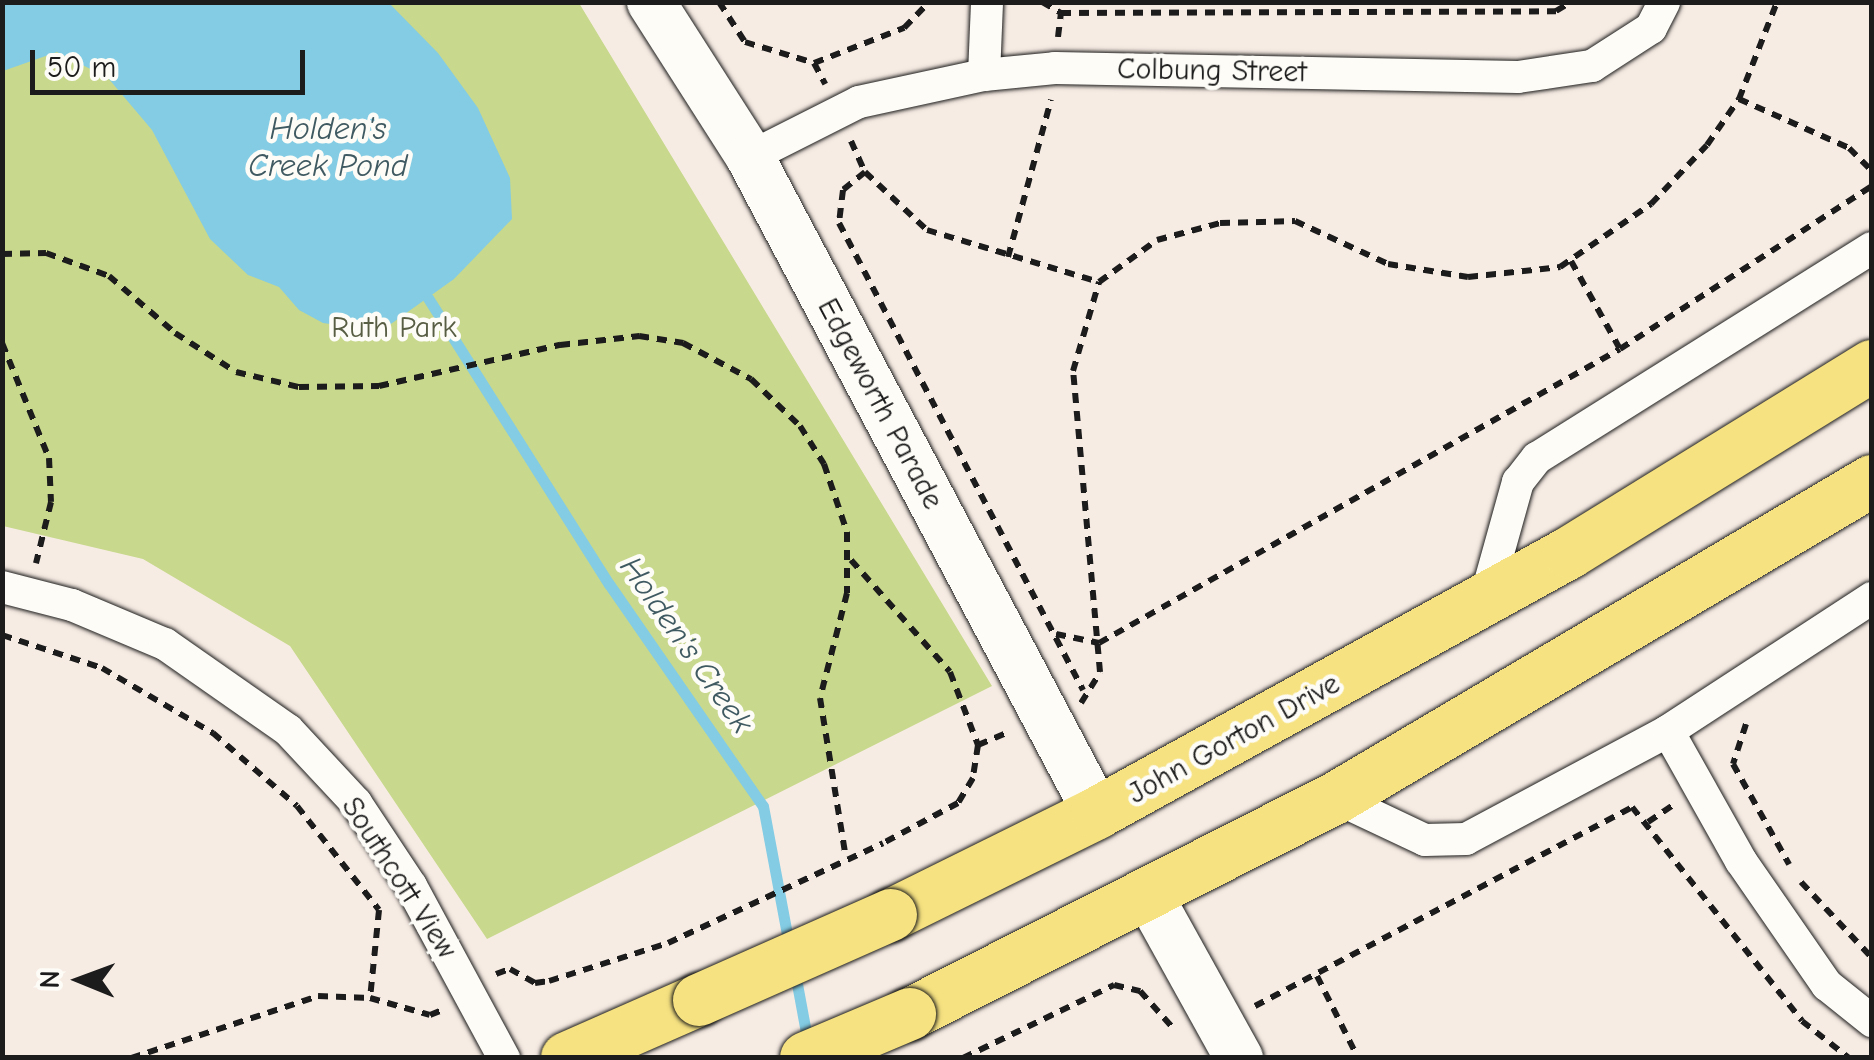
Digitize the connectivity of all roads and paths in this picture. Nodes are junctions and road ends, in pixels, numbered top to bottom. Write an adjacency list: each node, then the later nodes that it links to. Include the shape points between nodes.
1 (651, 2): 14 (street, Edgeworth Parade)
2 (720, 2): 9 (path, via 745,42)
3 (930, 2): 9 (path, via 904,28)
4 (986, 2): 10 (street)
5 (1042, 2): 6 (path, via 1060,13 1556,12)
6 (1570, 2)
7 (1664, 2): 10 (street, Colbung Street, via 1651,28 1592,66 1518,77 1055,68)
8 (1778, 2): 11 (path)
9 (814, 63): 12 (path)
10 (984, 75): 12 (street, Colbung Street)
11 (1739, 100): 15 (path, via 1849,148); 21 (path, via 1651,204)
12 (839, 112): 14 (street, Colbung Street); 16 (path)
13 (1049, 127): 20 (path)
14 (750, 157): 38 (street, Edgeworth Parade)
15 (1872, 170)
16 (865, 172): 20 (path, via 927,230); 31 (path, via 843,190 839,222)
17 (1872, 186): 24 (path)
18 (1872, 248): 30 (street, via 1537,458 1518,482)
19 (2, 254): 27 (path, via 46,254 110,276 174,333 236,372 299,387 378,386 560,345 639,336 683,343 751,379 800,426 839,498)
20 (1008, 257): 22 (path)
21 (1571, 261): 22 (path, via 1468,277 1388,264 1295,221 1220,223 1158,240); 24 (path)
22 (1099, 282): 34 (path, via 1073,371)
23 (2, 343): 28 (path, via 49,458 51,502)
24 (1620, 349): 34 (path)
25 (1872, 366): 30 (main road, John Gorton Drive)
26 (1872, 481): 37 (main road)
27 (850, 559): 39 (path, via 820,698); 42 (path, bridge, via 950,672 976,731 973,778 958,803 668,943 549,981)
28 (15, 590): 33 (path); 48 (street, Southcott View, via 165,644 288,730 356,803 412,886)
29 (1872, 598): 36 (street)
30 (1485, 600): 38 (main road, John Gorton Drive)
31 (1056, 634): 34 (path); 34 (path, via 1088,700 1100,672)
32 (2, 635): 33 (path)
33 (18, 637): 43 (path, via 102,668 213,733 297,806 378,910)
34 (1099, 643)
35 (1745, 724): 41 (path, via 1733,764 1795,875)
36 (1668, 731): 37 (street, via 1466,839 1425,840); 45 (street, via 1741,861 1827,984)
37 (1336, 798): 40 (main road)
38 (1097, 813): 49 (main road, John Gorton Drive, bridge)
39 (844, 852)
40 (1148, 894): 50 (main road, bridge, via 910,1014); 52 (street)
41 (1872, 958)
42 (501, 970)
43 (370, 998): 44 (path); 47 (path, via 318,996)
44 (430, 1015)
45 (1872, 1021)
46 (1180, 1032): 51 (path, via 1162,1022 1140,991 1114,984)
47 (131, 1058)
48 (504, 1058)
49 (567, 1058)
50 (806, 1058)
51 (963, 1058)
52 (1239, 1058)
53 (1358, 1058): 54 (path, via 1317,976 1632,806 1802,1021)
54 (1849, 1058)

